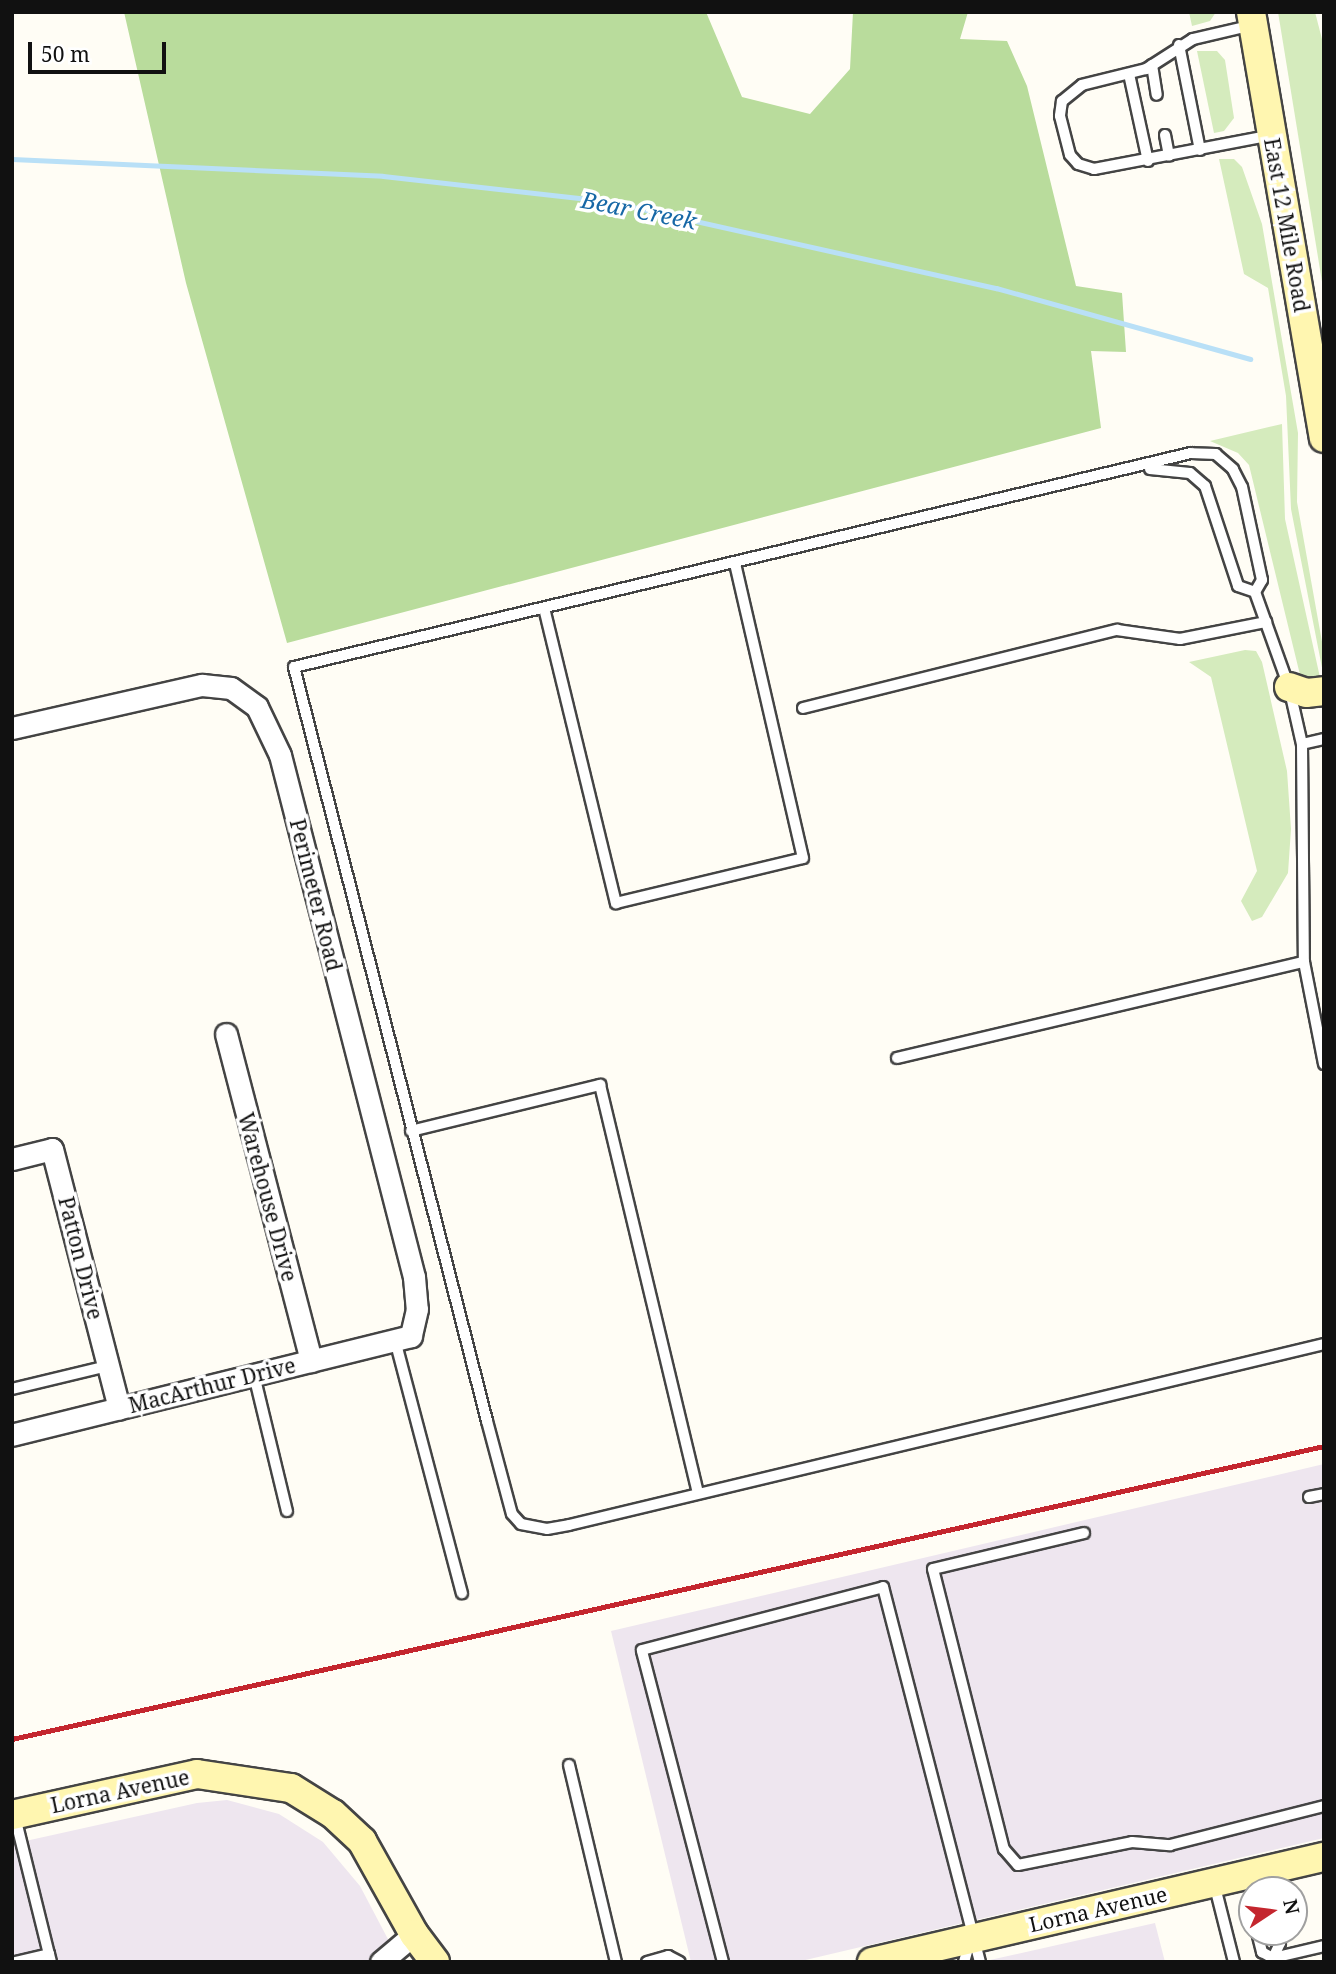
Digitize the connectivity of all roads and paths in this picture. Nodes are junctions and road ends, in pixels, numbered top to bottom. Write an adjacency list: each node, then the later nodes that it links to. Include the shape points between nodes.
1 (1252, 19): 2 (lane); 7 (street, East 12 Mile Road)
2 (1180, 45): 3 (lane); 8 (lane)
3 (1152, 65): 4 (lane); 5 (lane)
4 (1129, 74): 10 (lane); 10 (lane, via 1071,90 1062,101 1060,116 1065,143 1078,164 1094,169)
5 (1157, 95)
6 (1165, 135): 9 (lane)
7 (1272, 135): 8 (lane); 11 (street, East 12 Mile Road)
8 (1200, 150): 9 (lane)
9 (1169, 156): 10 (lane)
10 (1147, 161)
11 (1324, 438)
12 (1122, 471): 13 (lane); 14 (lane, via 1168,467 1190,473 1205,486 1238,586); 14 (lane, via 1191,453 1216,454 1233,469 1242,487 1262,580)
13 (735, 563): 15 (lane); 15 (lane, via 803,858 616,903)
14 (1255, 592): 16 (lane)
15 (544, 608): 27 (lane, via 294,667)
16 (1266, 622): 17 (lane); 19 (lane, via 1180,639 1117,630)
17 (1289, 687): 18 (street); 22 (lane)
18 (1324, 691)
19 (803, 708)
20 (12, 728): 29 (street, Perimeter Road, via 202,685 231,688 245,696 266,721 280,755 414,1276 417,1309)
21 (1324, 739): 22 (lane)
22 (1302, 744): 23 (lane)
23 (1304, 962): 25 (lane); 26 (lane)
24 (226, 1034): 31 (street, Warehouse Drive)
25 (897, 1058)
26 (1324, 1065)
27 (411, 1131): 37 (lane, via 512,1514 521,1524 547,1529); 37 (lane, via 600,1085)
28 (12, 1159): 32 (street, Patton Drive, via 52,1149)
29 (403, 1338): 31 (street, MacArthur Drive); 42 (lane)
30 (1324, 1344): 37 (lane)
31 (311, 1361): 33 (street, MacArthur Drive)
32 (108, 1366): 34 (lane); 35 (street, Patton Drive)
33 (254, 1375): 35 (street, MacArthur Drive); 40 (lane)
34 (12, 1389)
35 (119, 1408): 36 (street, MacArthur Drive)
36 (12, 1434)
37 (698, 1492)
38 (1324, 1494): 39 (lane)
39 (1309, 1497)
40 (287, 1511)
41 (1084, 1533): 44 (lane, via 933,1569 1003,1849 1018,1866 1132,1842 1170,1845)
42 (462, 1593)
43 (569, 1765): 60 (lane)
44 (1324, 1806)
45 (13, 1814): 50 (street, Lorna Avenue, via 197,1774 291,1788 333,1814 362,1841); 55 (lane)
46 (1324, 1857): 47 (street, Lorna Avenue)
47 (1275, 1876)
48 (1238, 1882): 49 (street, Lorna Avenue)
49 (1214, 1883): 53 (street, Lorna Avenue); 65 (lane)
50 (414, 1934): 58 (street); 59 (street, Lorna Avenue)
51 (1260, 1946): 56 (lane)
52 (1324, 1946): 56 (lane)
53 (972, 1954): 54 (street, Lorna Avenue); 63 (lane, via 884,1587 642,1650)
54 (918, 1956): 64 (street, Lorna Avenue)
55 (50, 1958): 57 (lane)
56 (1273, 1960)
57 (15, 1962)
58 (381, 1962)
59 (435, 1962)
60 (616, 1962)
61 (647, 1962): 62 (lane, via 668,1956)
62 (680, 1962)
63 (723, 1962)
64 (872, 1962)
65 (1234, 1962)

